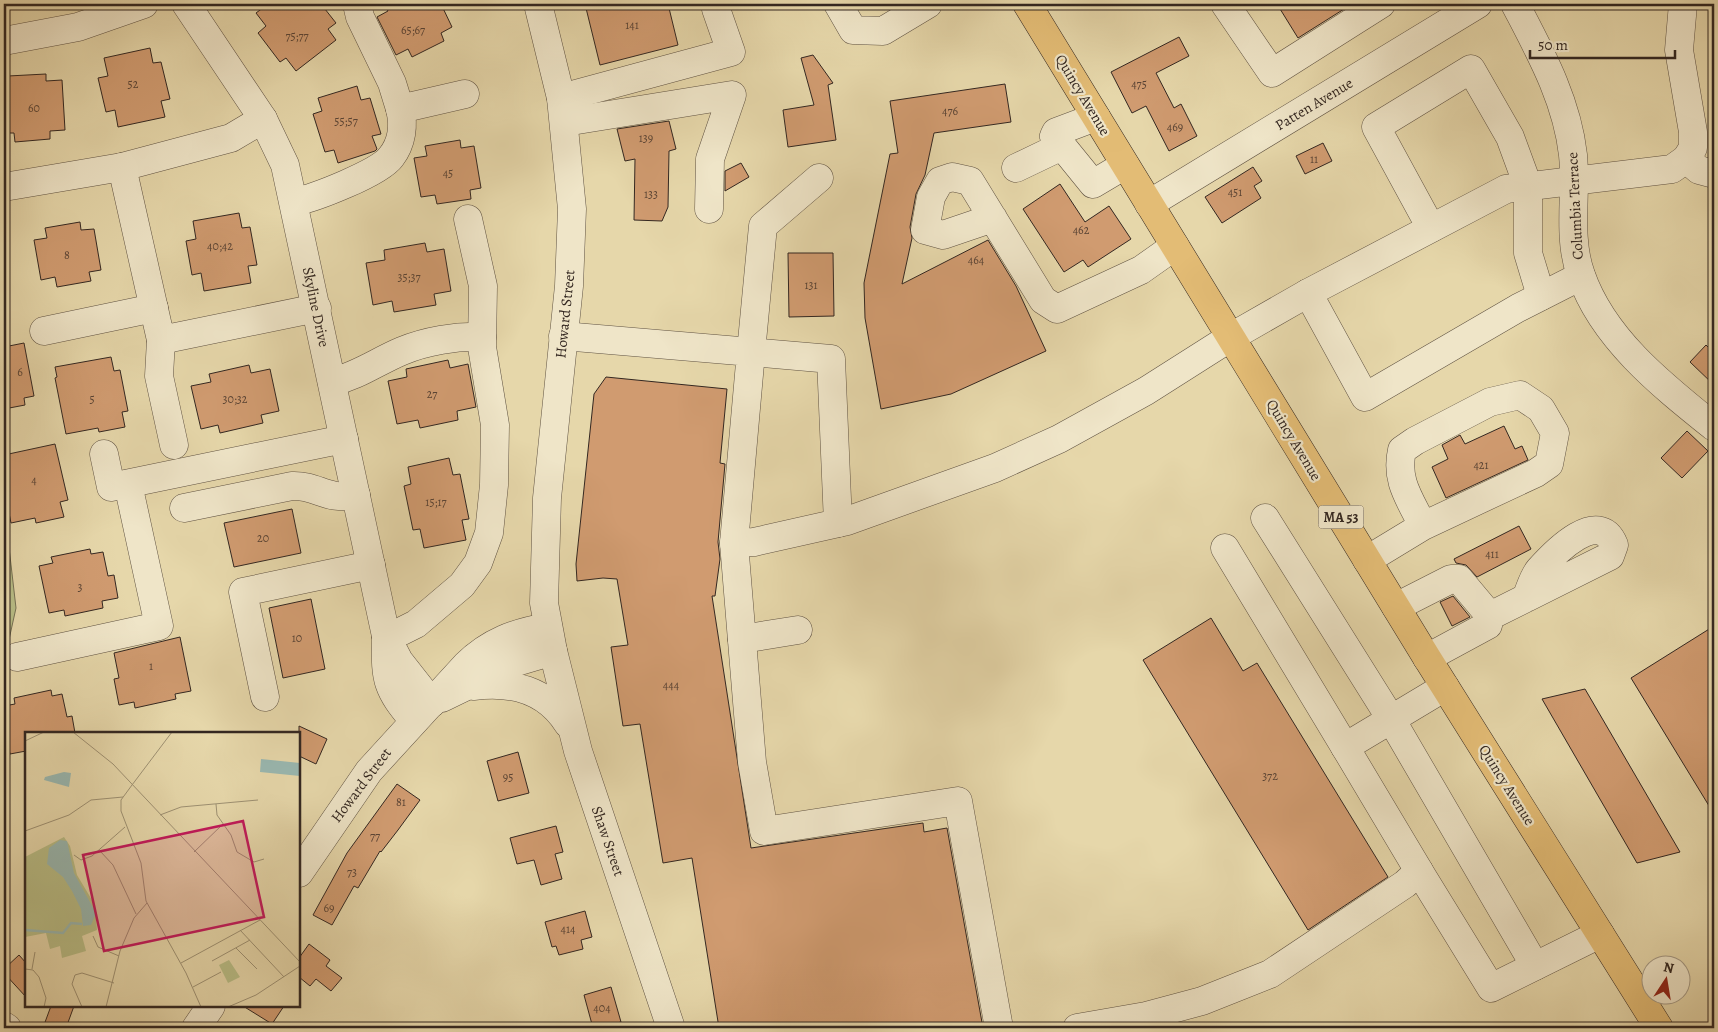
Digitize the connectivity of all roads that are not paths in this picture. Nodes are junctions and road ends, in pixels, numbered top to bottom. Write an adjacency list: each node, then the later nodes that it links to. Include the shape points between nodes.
1 (144, 4): 14 (street, via 78,27)
2 (186, 4): 19 (street, Skyline Drive)
3 (357, 4): 16 (street)
4 (538, 4): 17 (street, Howard Street)
5 (838, 4): 6 (street, via 853,30 883,30)
6 (928, 4)
7 (1027, 4): 18 (main road, Quincy Avenue / MA 53)
8 (1225, 4): 9 (street, via 1272,73)
9 (1381, 4)
10 (1515, 4): 27 (street, Columbia Terrace, via 1557,91 1570,140)
11 (1683, 4): 21 (street, via 1679,50 1693,132 1692,148)
12 (1466, 7): 31 (street, Patten Avenue)
13 (716, 8): 17 (street, via 731,52)
14 (4, 41)
15 (465, 94): 16 (street)
16 (400, 109): 30 (street, via 402,132 386,162 322,194)
17 (563, 110): 32 (street, via 732,95 710,159); 43 (street, Howard Street, via 572,226)
18 (1096, 117): 20 (street, via 1056,132 1054,136); 22 (main road, Quincy Avenue / MA 53)
19 (263, 119): 23 (street, via 231,138); 30 (street, Skyline Drive, via 281,154)
20 (1062, 146): 22 (street, via 1093,184); 24 (street)
21 (1686, 159): 25 (street, via 1699,170); 27 (street, via 1672,169)
22 (1125, 165): 31 (main road, Quincy Avenue / MA 53)
23 (122, 167): 29 (street); 40 (street)
24 (1016, 168)
25 (1714, 174)
26 (819, 178): 47 (street, via 763,226)
27 (1575, 181): 28 (street); 37 (street, Columbia Terrace, via 1574,241)
28 (1528, 186): 35 (street, via 1506,189); 35 (street, via 1510,137 1471,69 1376,126); 39 (street, via 1528,253)
29 (4, 187)
30 (294, 202): 41 (street, Skyline Drive)
31 (1149, 204): 36 (main road, Quincy Avenue / MA 53)
32 (709, 209)
33 (993, 218): 36 (street, via 1043,300 1057,309 1141,270)
34 (468, 219): 44 (street, via 483,286)
35 (1431, 228): 38 (street)
36 (1175, 246): 45 (main road, Quincy Avenue / MA 53)
37 (1581, 276): 39 (street); 49 (street, Columbia Terrace, via 1598,310 1624,344 1657,379)
38 (1308, 293): 39 (street, via 1365,397); 45 (street)
39 (1541, 296)
40 (154, 308): 42 (street); 46 (street)
41 (317, 308): 46 (street); 48 (street, Skyline Drive)
42 (44, 331)
43 (563, 336): 47 (street); 68 (street, Howard Street, via 545,522 544,583)
44 (482, 337): 48 (street, via 457,338 412,347 359,374); 67 (street, via 496,439 486,543 478,563 462,585 416,624)
45 (1231, 337): 57 (street, via 1146,391 1059,439 996,468); 61 (main road, Quincy Avenue / MA 53)
46 (161, 340): 51 (street, via 159,376)
47 (751, 352): 57 (street, via 831,359); 59 (street)
48 (332, 382): 50 (street, Skyline Drive)
49 (1714, 426)
50 (344, 439): 53 (street); 54 (street, Skyline Drive)
51 (174, 445)
52 (104, 454): 53 (street, via 111,487)
53 (128, 484): 70 (street, via 159,626)
54 (356, 495): 55 (street, via 337,498 292,486); 62 (street, Skyline Drive)
55 (184, 508)
56 (1265, 518): 76 (street)
57 (838, 523): 59 (street, via 754,542)
58 (1423, 526): 58 (street, via 1549,464 1555,433 1540,409 1520,395 1490,402 1402,450 1398,466 1400,481); 61 (street)
59 (734, 543): 69 (street)
60 (1225, 548): 78 (street)
61 (1367, 560): 64 (main road, Quincy Avenue / MA 53)
62 (371, 565): 67 (street, Skyline Drive); 74 (street, via 243,592)
63 (1526, 598): 65 (street)
64 (1396, 608): 65 (street, via 1450,579 1459,579); 71 (main road, Quincy Avenue / MA 53)
65 (1490, 616): 71 (street, via 1488,625)
66 (798, 630): 69 (street)
67 (386, 636): 75 (street, Skyline Drive, via 389,686 399,703)
68 (550, 639): 72 (street, Howard Street, via 516,662); 75 (street, Howard Street, via 511,636 486,648 466,664); 77 (street, Shaw Street)
69 (742, 639): 88 (street, via 752,762 764,831 958,801)
70 (17, 656)
71 (1427, 658): 73 (main road, Quincy Avenue / MA 53)
72 (466, 686): 75 (street, Howard Street); 77 (street, via 503,685 535,693 557,708)
73 (1445, 687): 76 (street); 81 (main road, Quincy Avenue / MA 53)
74 (265, 697)
75 (423, 712): 79 (street, Howard Street, via 369,771)
76 (1391, 719): 78 (street); 82 (street)
77 (572, 730): 87 (street, Shaw Street)
78 (1344, 747): 80 (street)
79 (300, 872)
80 (1419, 872): 82 (street, via 1491,988); 89 (street, via 1270,974 1165,1011)
81 (1600, 934): 82 (street); 90 (main road, Quincy Avenue / MA 53)
82 (1535, 966)
83 (210, 1007): 86 (street)
84 (4, 1026): 85 (street)
85 (7, 1028)
86 (196, 1028)
87 (671, 1028)
88 (999, 1028)
89 (1077, 1028)
90 (1659, 1028)

